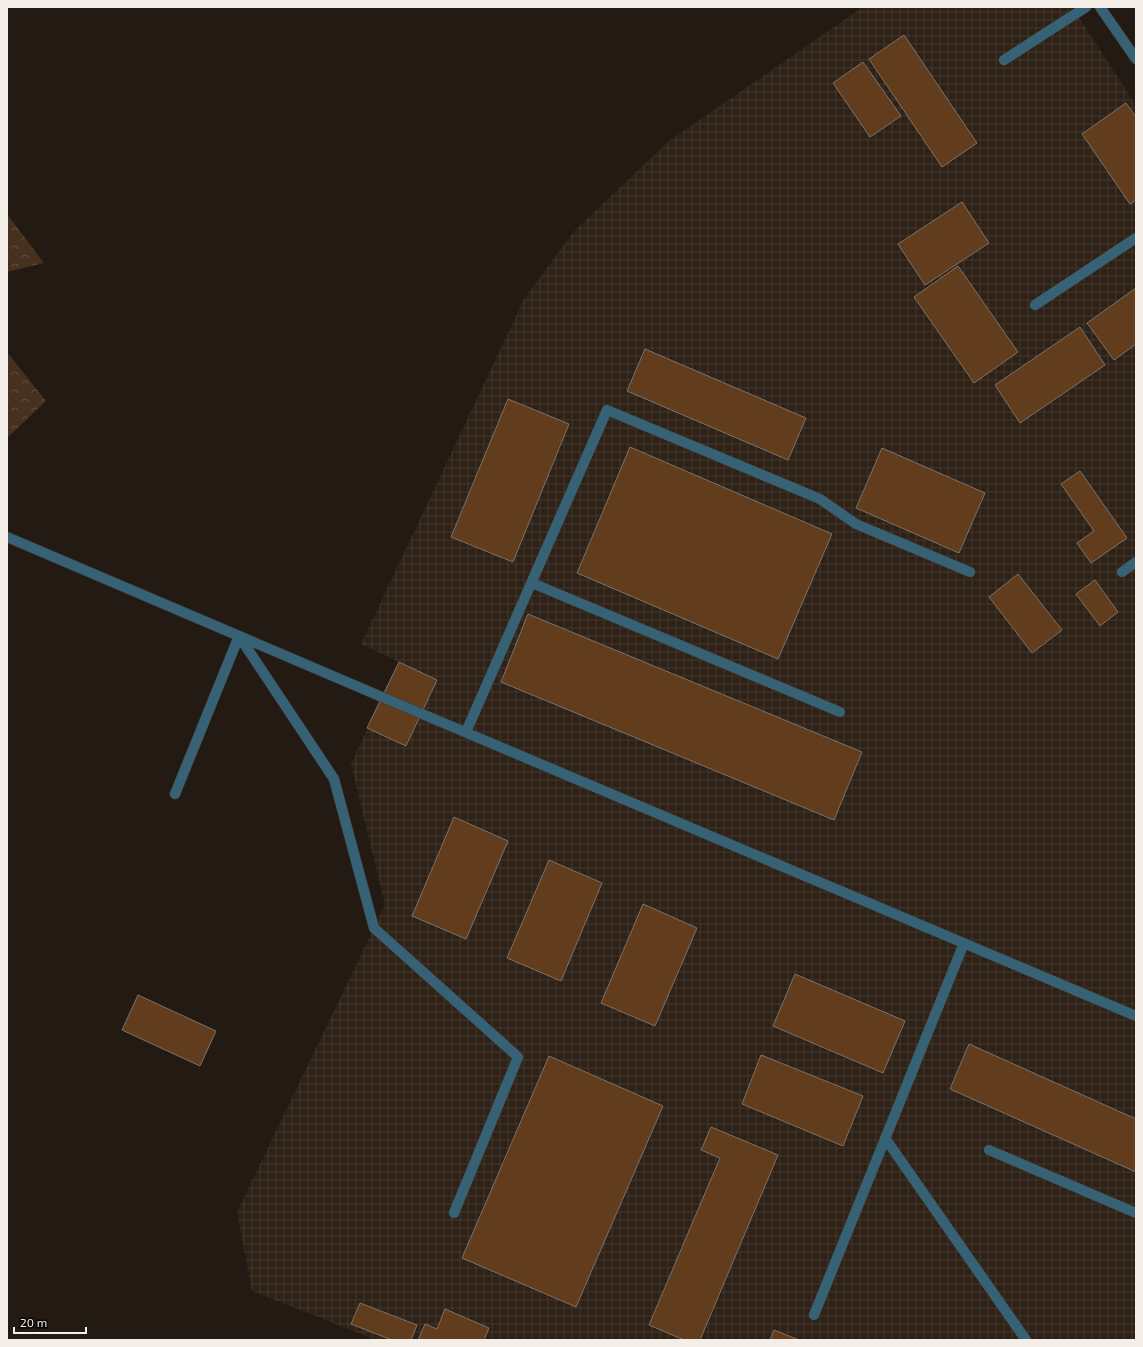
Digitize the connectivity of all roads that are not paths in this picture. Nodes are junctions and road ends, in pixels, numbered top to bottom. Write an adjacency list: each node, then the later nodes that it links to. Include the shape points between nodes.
1 (1086, 7): 4 (street)
2 (1100, 7): 3 (street)
3 (1136, 59)
4 (1004, 60)
5 (1136, 238): 6 (street)
6 (1035, 305)
7 (7, 537): 12 (street)
8 (1136, 562): 10 (street)
9 (970, 572): 11 (street, via 856,524 820,499 607,410)
10 (1122, 572)
11 (532, 583): 13 (street); 14 (street)
12 (239, 636): 14 (street); 15 (street); 20 (street, via 334,779 374,928 518,1057)
13 (840, 712)
14 (466, 732): 16 (street)
15 (175, 794)
16 (964, 943): 17 (street); 18 (street)
17 (1136, 1016)
18 (885, 1138): 22 (street); 23 (street)
19 (989, 1150): 21 (street)
20 (454, 1213)
21 (1136, 1213)
22 (814, 1315)
23 (1026, 1340)

